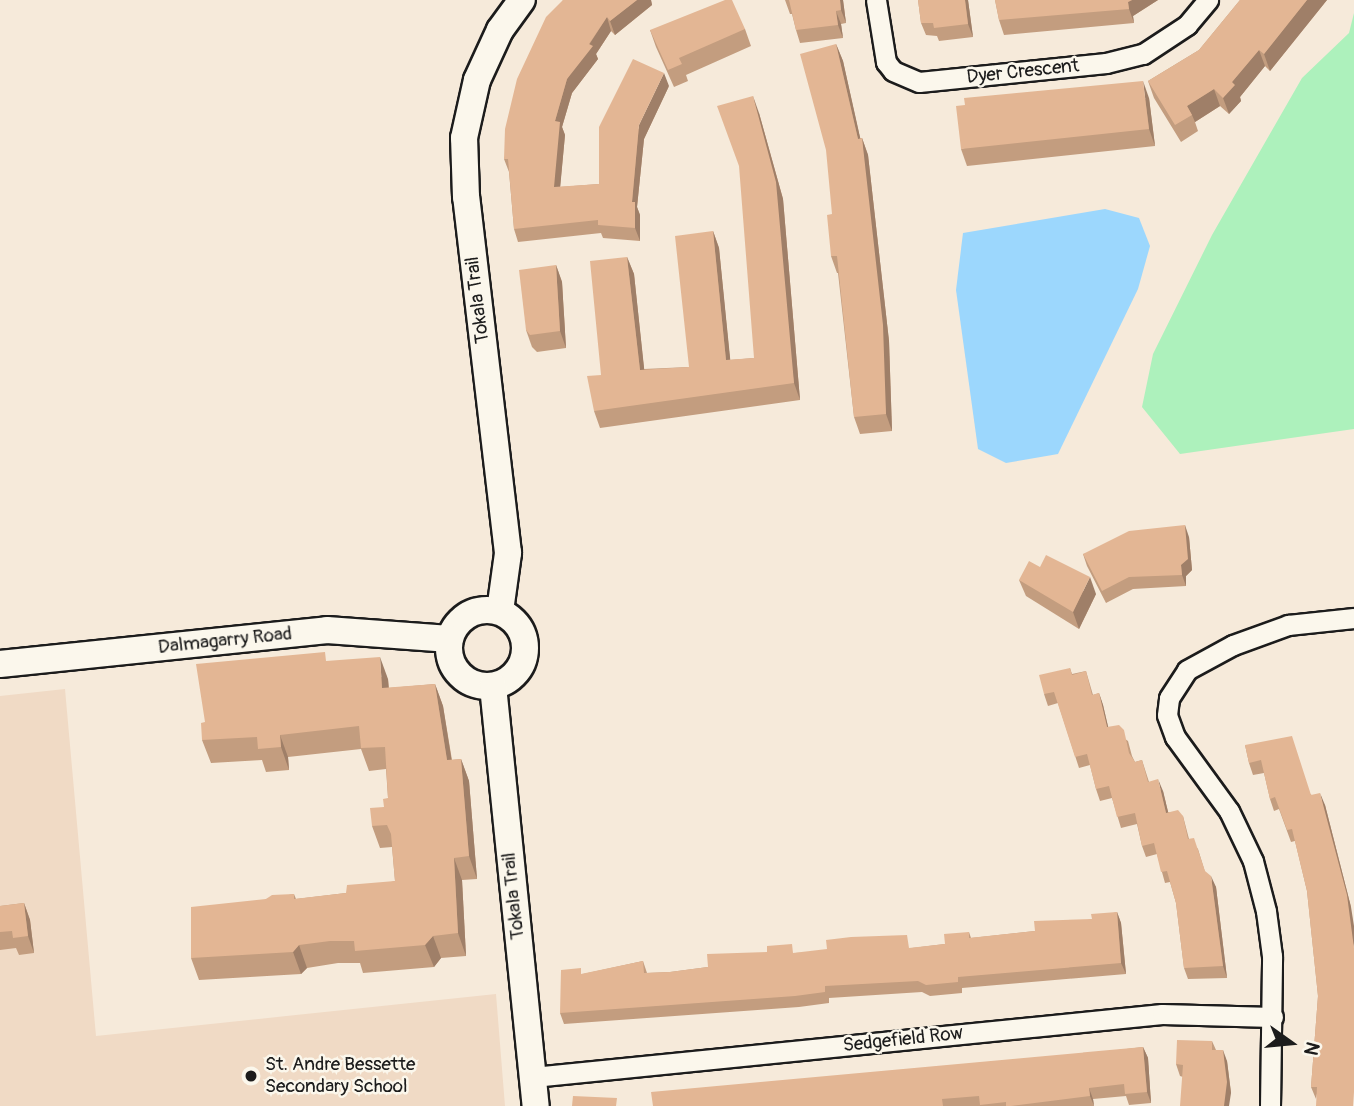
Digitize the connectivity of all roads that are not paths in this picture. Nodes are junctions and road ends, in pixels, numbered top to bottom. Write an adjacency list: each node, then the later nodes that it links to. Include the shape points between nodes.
1 (522, 0): 4 (street, Tokala Trail, via 500,30 477,80 464,138 466,197 508,553)
2 (876, 0): 3 (street, Dyer Crescent, via 886,62 893,71 919,82 1106,63 1143,54 1187,25)
3 (1208, 0)
4 (500, 611): 6 (street, via 474,611 463,617); 8 (street, via 520,626 526,651 516,674)
5 (1354, 618): 9 (street, via 1288,625 1233,645 1187,670 1169,698 1167,715 1175,737 1228,811 1253,861 1272,956)
6 (450, 639): 7 (street, Dalmagarry Road, via 327,630); 8 (street, via 452,663 459,674 481,686)
7 (0, 664)
8 (493, 686): 10 (street, Tokala Trail)
9 (1273, 1017): 10 (street, Sedgefield Row, via 1161,1014); 12 (street)
10 (533, 1077): 11 (street, Tokala Trail)
11 (536, 1106)
12 (1270, 1106)

